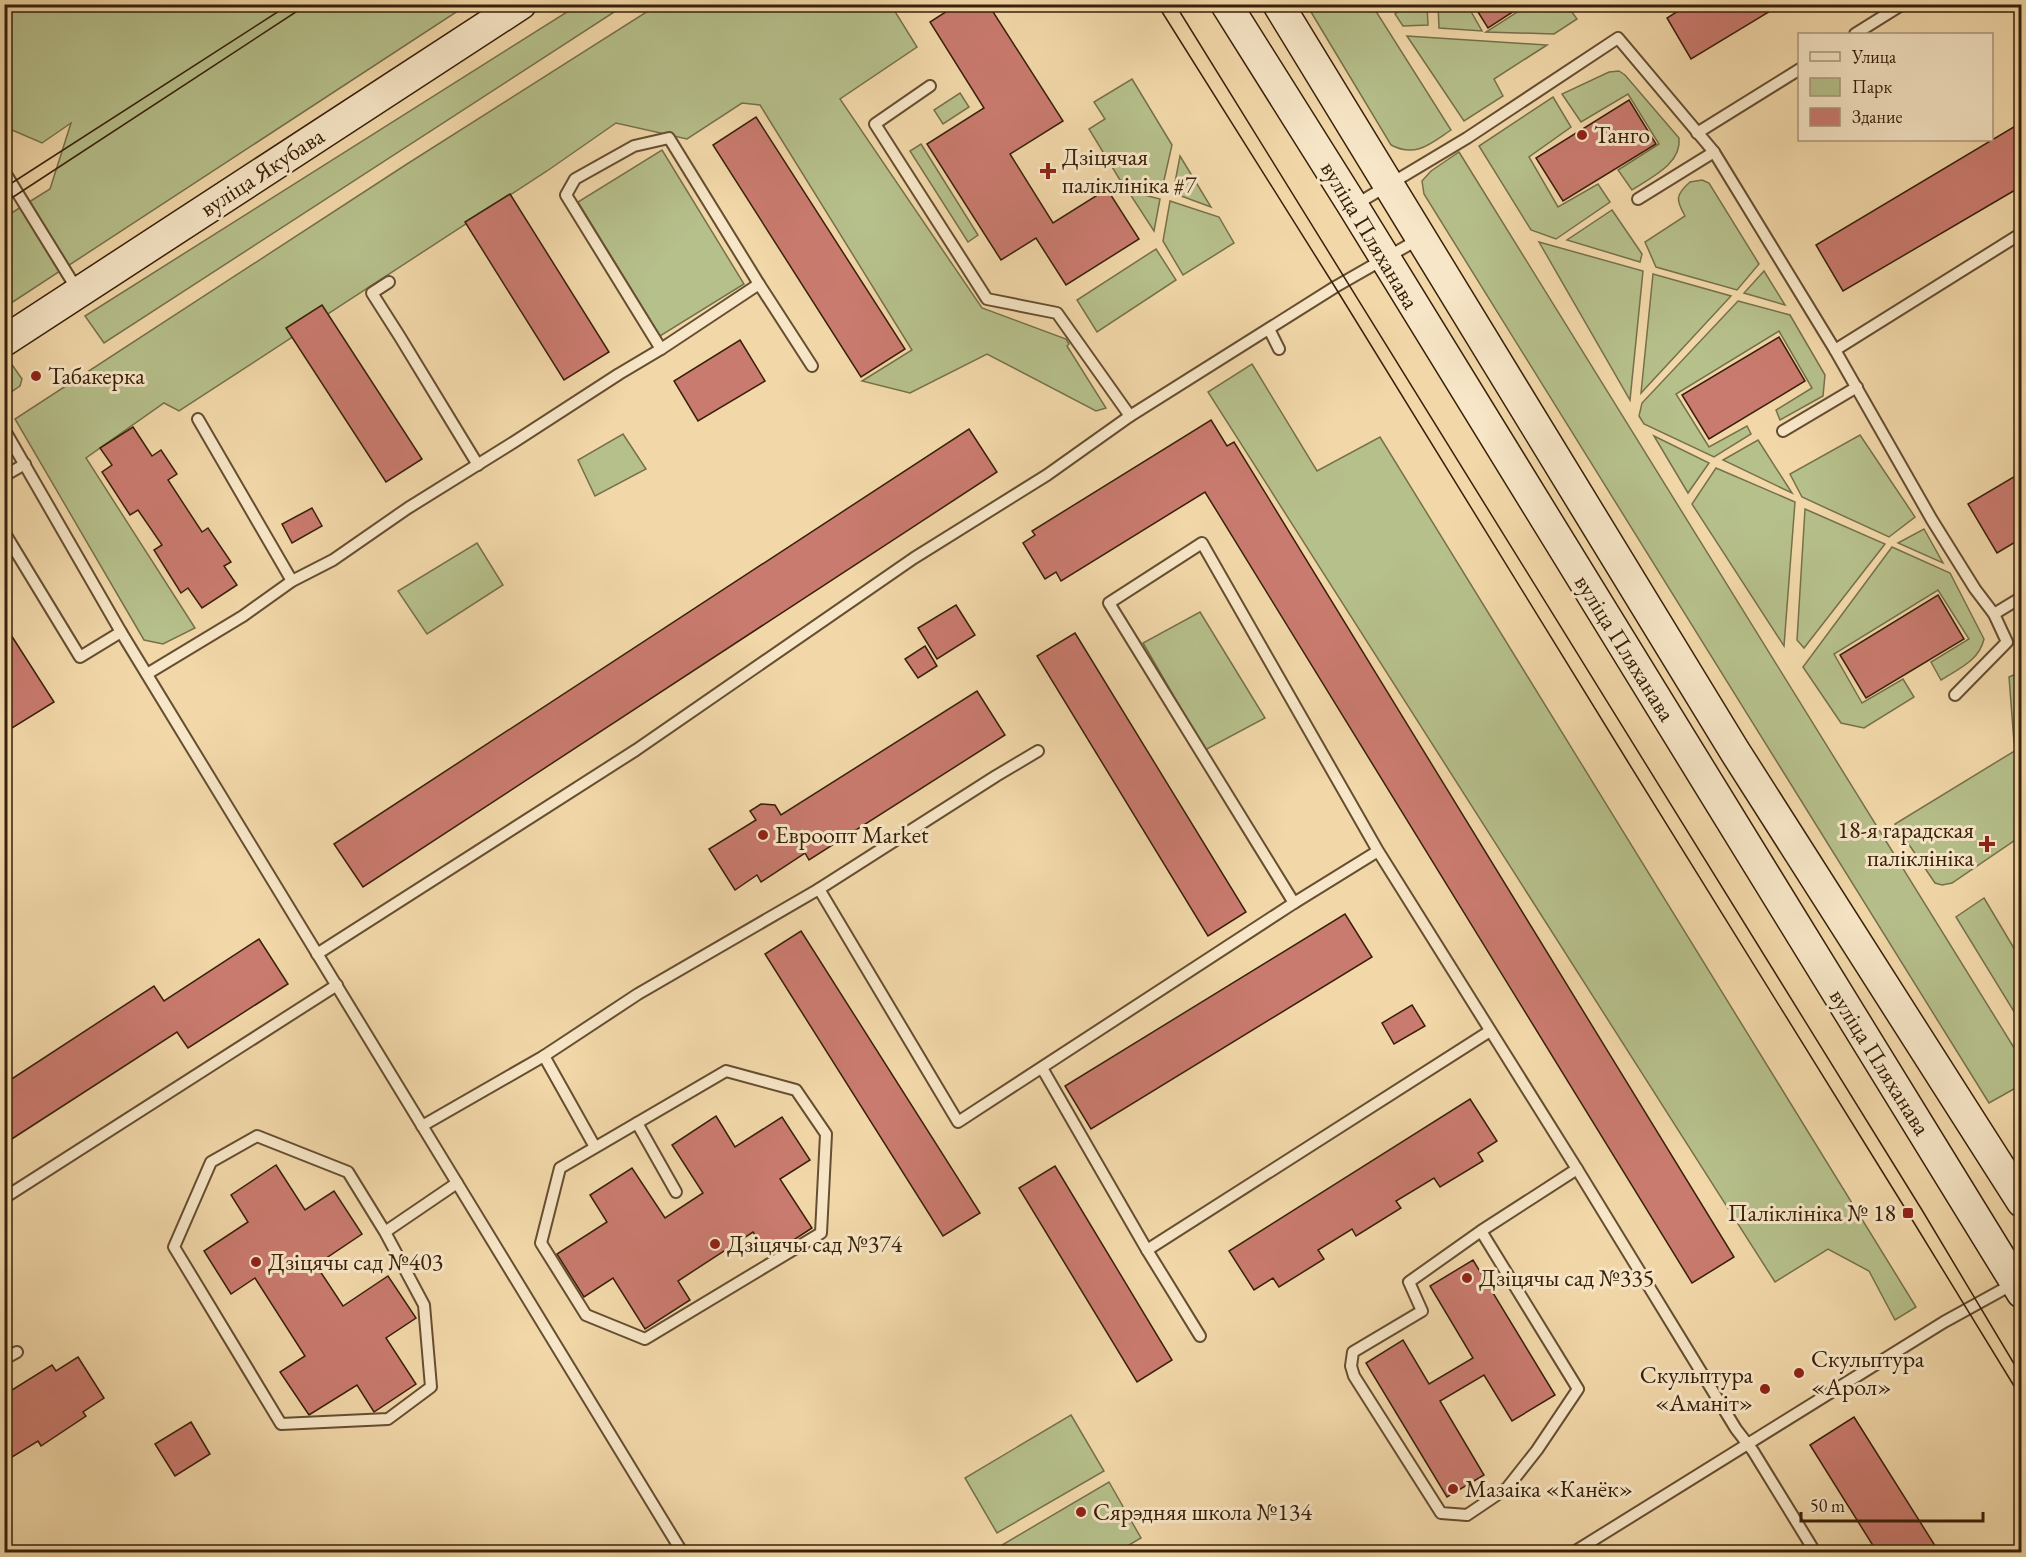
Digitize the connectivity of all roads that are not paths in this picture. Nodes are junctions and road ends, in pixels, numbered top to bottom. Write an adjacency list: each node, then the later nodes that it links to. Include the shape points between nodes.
1 (521, 4): 19 (main road, вуліца Якубава)
2 (1226, 4): 13 (main road, вуліца Пляханава)
3 (1278, 4): 11 (main road, вуліца Пляханава)
4 (1903, 4): 5 (lane)
5 (1857, 33)
6 (1798, 70): 8 (lane)
7 (930, 87): 27 (lane, via 875,124 987,299 1058,313)
8 (1697, 133): 9 (lane); 11 (lane, via 1618,38)
9 (1714, 152): 12 (lane); 24 (lane)
10 (4, 171): 19 (lane)
11 (1389, 185): 13 (lane); 15 (main road, вуліца Пляханава)
12 (1638, 199)
13 (1353, 206): 16 (main road, вуліца Пляханава)
14 (2022, 233): 24 (lane)
15 (1421, 238): 16 (lane); 41 (main road, вуліца Пляханава)
16 (1384, 260): 20 (lane); 43 (main road, вуліца Пляханава)
17 (389, 282): 32 (lane, via 372,293)
18 (759, 284): 22 (lane); 22 (lane, via 669,138 634,146 575,178 566,195); 25 (lane)
19 (78, 292): 21 (main road, вуліца Якубава)
20 (1269, 329): 23 (lane); 27 (lane)
21 (4, 341)
22 (662, 349): 32 (lane)
23 (1279, 349)
24 (1835, 350): 26 (lane)
25 (812, 366)
26 (1857, 387): 30 (lane); 37 (lane, via 1932,520)
27 (1130, 417): 47 (lane, via 1047,475 914,558 636,750)
28 (198, 419): 35 (lane)
29 (4, 429): 31 (lane)
30 (1783, 430)
31 (25, 464): 33 (lane); 38 (lane)
32 (478, 465): 35 (lane, via 333,560)
33 (4, 476)
34 (4, 532): 38 (lane, via 80,657)
35 (292, 581): 39 (lane, via 243,616)
36 (2022, 597): 37 (lane)
37 (1994, 614): 40 (lane, via 2007,642)
38 (121, 632): 39 (lane)
39 (147, 674): 47 (lane)
40 (1955, 695)
41 (1734, 750): 43 (main road); 59 (main road, вуліца Пляханава)
42 (1038, 751): 45 (lane)
43 (1701, 771): 63 (main road, вуліца Пляханава)
44 (1378, 851): 46 (lane); 46 (lane, via 1202,543 1109,603); 49 (lane)
45 (819, 889): 50 (lane, via 638,994); 51 (lane, via 958,1122)
46 (1293, 903): 51 (lane)
47 (317, 954): 48 (lane)
48 (337, 985): 53 (lane); 58 (lane)
49 (1490, 1031): 55 (lane); 62 (lane)
50 (544, 1056): 53 (lane); 54 (lane)
51 (1042, 1068): 62 (lane)
52 (637, 1123): 54 (lane); 54 (lane, via 726,1071 796,1090 826,1134 821,1233 645,1339 586,1315 541,1243 560,1168); 57 (lane)
53 (422, 1126): 56 (lane)
54 (595, 1147)
55 (1577, 1169): 60 (lane); 67 (lane)
56 (457, 1183): 61 (lane); 68 (lane)
57 (676, 1192)
58 (4, 1198)
59 (2022, 1202)
60 (1481, 1231): 60 (lane, via 1409,1282 1422,1311 1353,1352 1351,1366 1441,1513 1451,1515 1467,1515 1507,1488 1578,1389)
61 (385, 1232): 61 (lane, via 348,1172 257,1136 211,1162 174,1247 281,1424 388,1419 431,1388 424,1305)
62 (1147, 1250): 64 (lane)
63 (2019, 1285): 67 (lane, via 1987,1297 1944,1322)
64 (1200, 1336)
65 (16, 1352): 66 (lane)
66 (4, 1359)
67 (1747, 1445): 69 (lane); 70 (lane)
68 (682, 1552)
69 (1574, 1552)
70 (1815, 1552)

